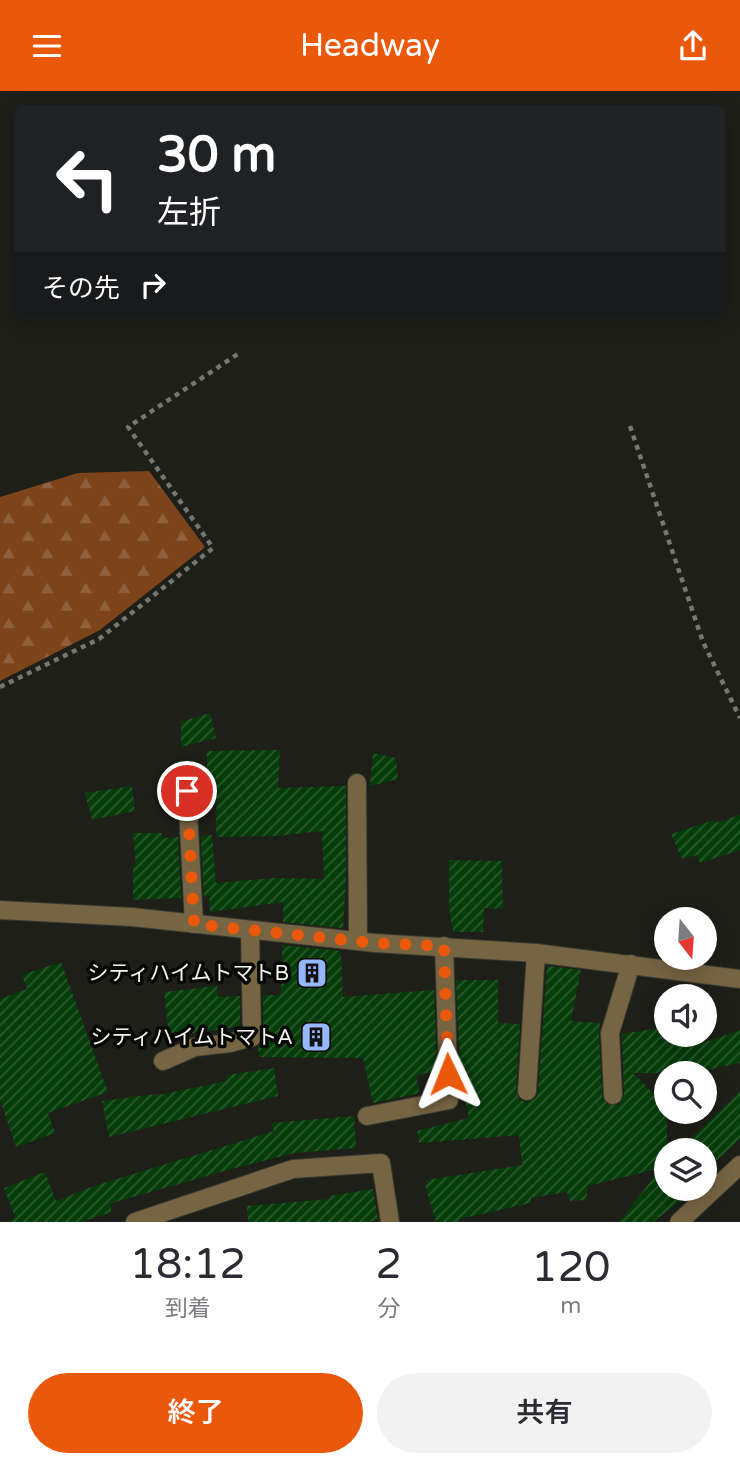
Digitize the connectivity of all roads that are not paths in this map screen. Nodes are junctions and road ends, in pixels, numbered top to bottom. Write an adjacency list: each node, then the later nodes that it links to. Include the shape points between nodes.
1 (357, 783): 6 (street)
2 (187, 791): 4 (street)
3 (0, 910): 4 (street)
4 (194, 924): 5 (street)
5 (250, 930): 6 (street); 11 (street, via 252,1037 195,1047)
6 (358, 941): 7 (street)
7 (444, 946): 8 (street); 14 (street, via 449,1100)
8 (536, 953): 9 (street); 12 (street)
9 (631, 964): 10 (street); 13 (street, via 610,1033)
10 (740, 978)
11 (163, 1061)
12 (527, 1091)
13 (613, 1095)
14 (367, 1116)
15 (740, 1165): 18 (street)
16 (135, 1222): 17 (street, via 293,1169 381,1163)
17 (390, 1222)
18 (679, 1222)

